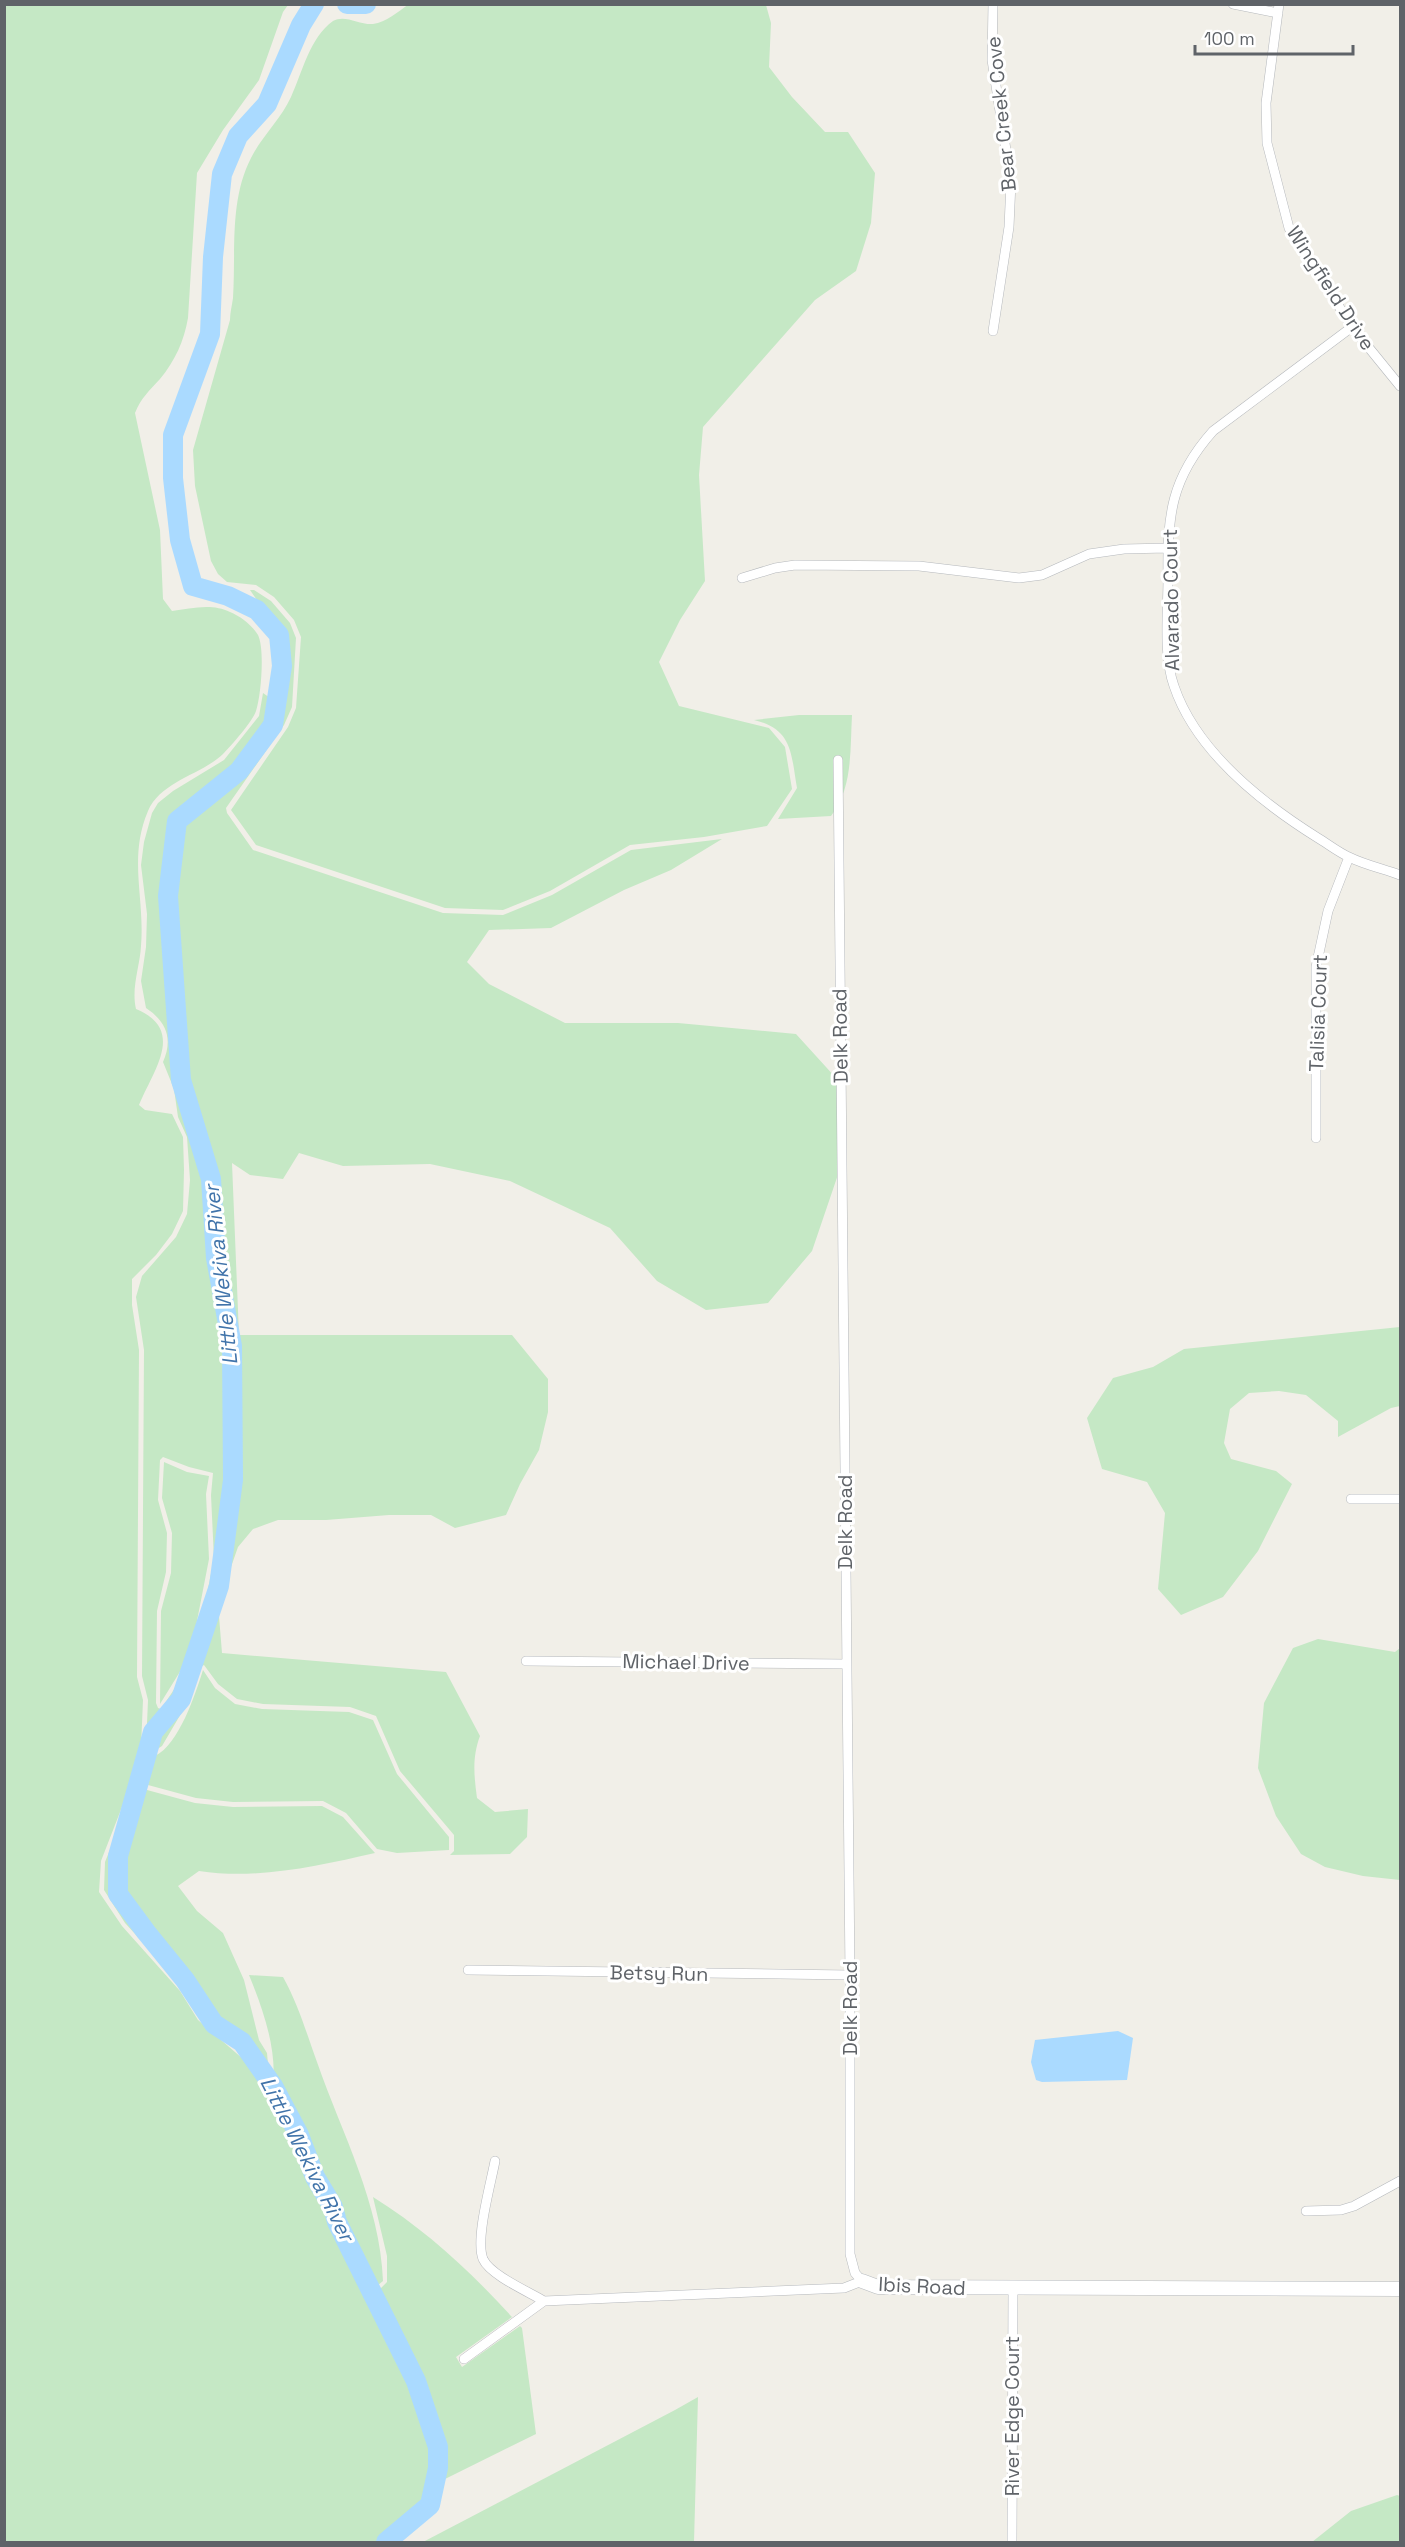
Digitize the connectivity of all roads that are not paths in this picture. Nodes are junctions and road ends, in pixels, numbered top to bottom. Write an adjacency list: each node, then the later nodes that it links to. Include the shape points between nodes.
1 (993, 4): 5 (street, Bear Creek Cove, via 992,60 1011,182)
2 (1233, 4): 3 (street)
3 (1279, 9): 4 (street, Wingfield Drive, via 1266,103 1267,143 1274,176 1289,228)
4 (1352, 327): 6 (street, Wingfield Drive); 7 (street, Alvarado Court, via 1213,431 1197,448 1173,497)
5 (993, 331)
6 (1401, 387)
7 (1167, 548): 8 (street, via 1089,554 1042,575 1019,578 919,566 795,565); 10 (street, Alvarado Court, via 1169,656 1173,684 1185,713 1206,743 1264,801)
8 (742, 578)
9 (838, 760): 16 (street, Delk Road)
10 (1349, 857): 11 (street, Alvarado Court); 12 (street, Talisia Court, via 1328,911 1316,967)
11 (1401, 875)
12 (1316, 1138)
13 (1351, 1499): 14 (street)
14 (1401, 1499)
15 (526, 1661): 16 (street, Michael Drive)
16 (847, 1664): 18 (street, Delk Road)
17 (468, 1970): 18 (street, Betsy Run)
18 (850, 1975): 22 (street, Delk Road, via 850,2254)
19 (495, 2161): 25 (street, via 481,2235 483,2259 499,2275)
20 (1401, 2181): 21 (street, via 1354,2206)
21 (1306, 2211)
22 (862, 2281): 23 (street, Ibis Road, via 878,2287); 25 (street, Ibis Road, via 844,2288)
23 (1013, 2289): 24 (street, Ibis Road); 27 (street, River Edge Court)
24 (1401, 2289)
25 (544, 2301): 26 (street)
26 (464, 2359)
27 (1012, 2542)

